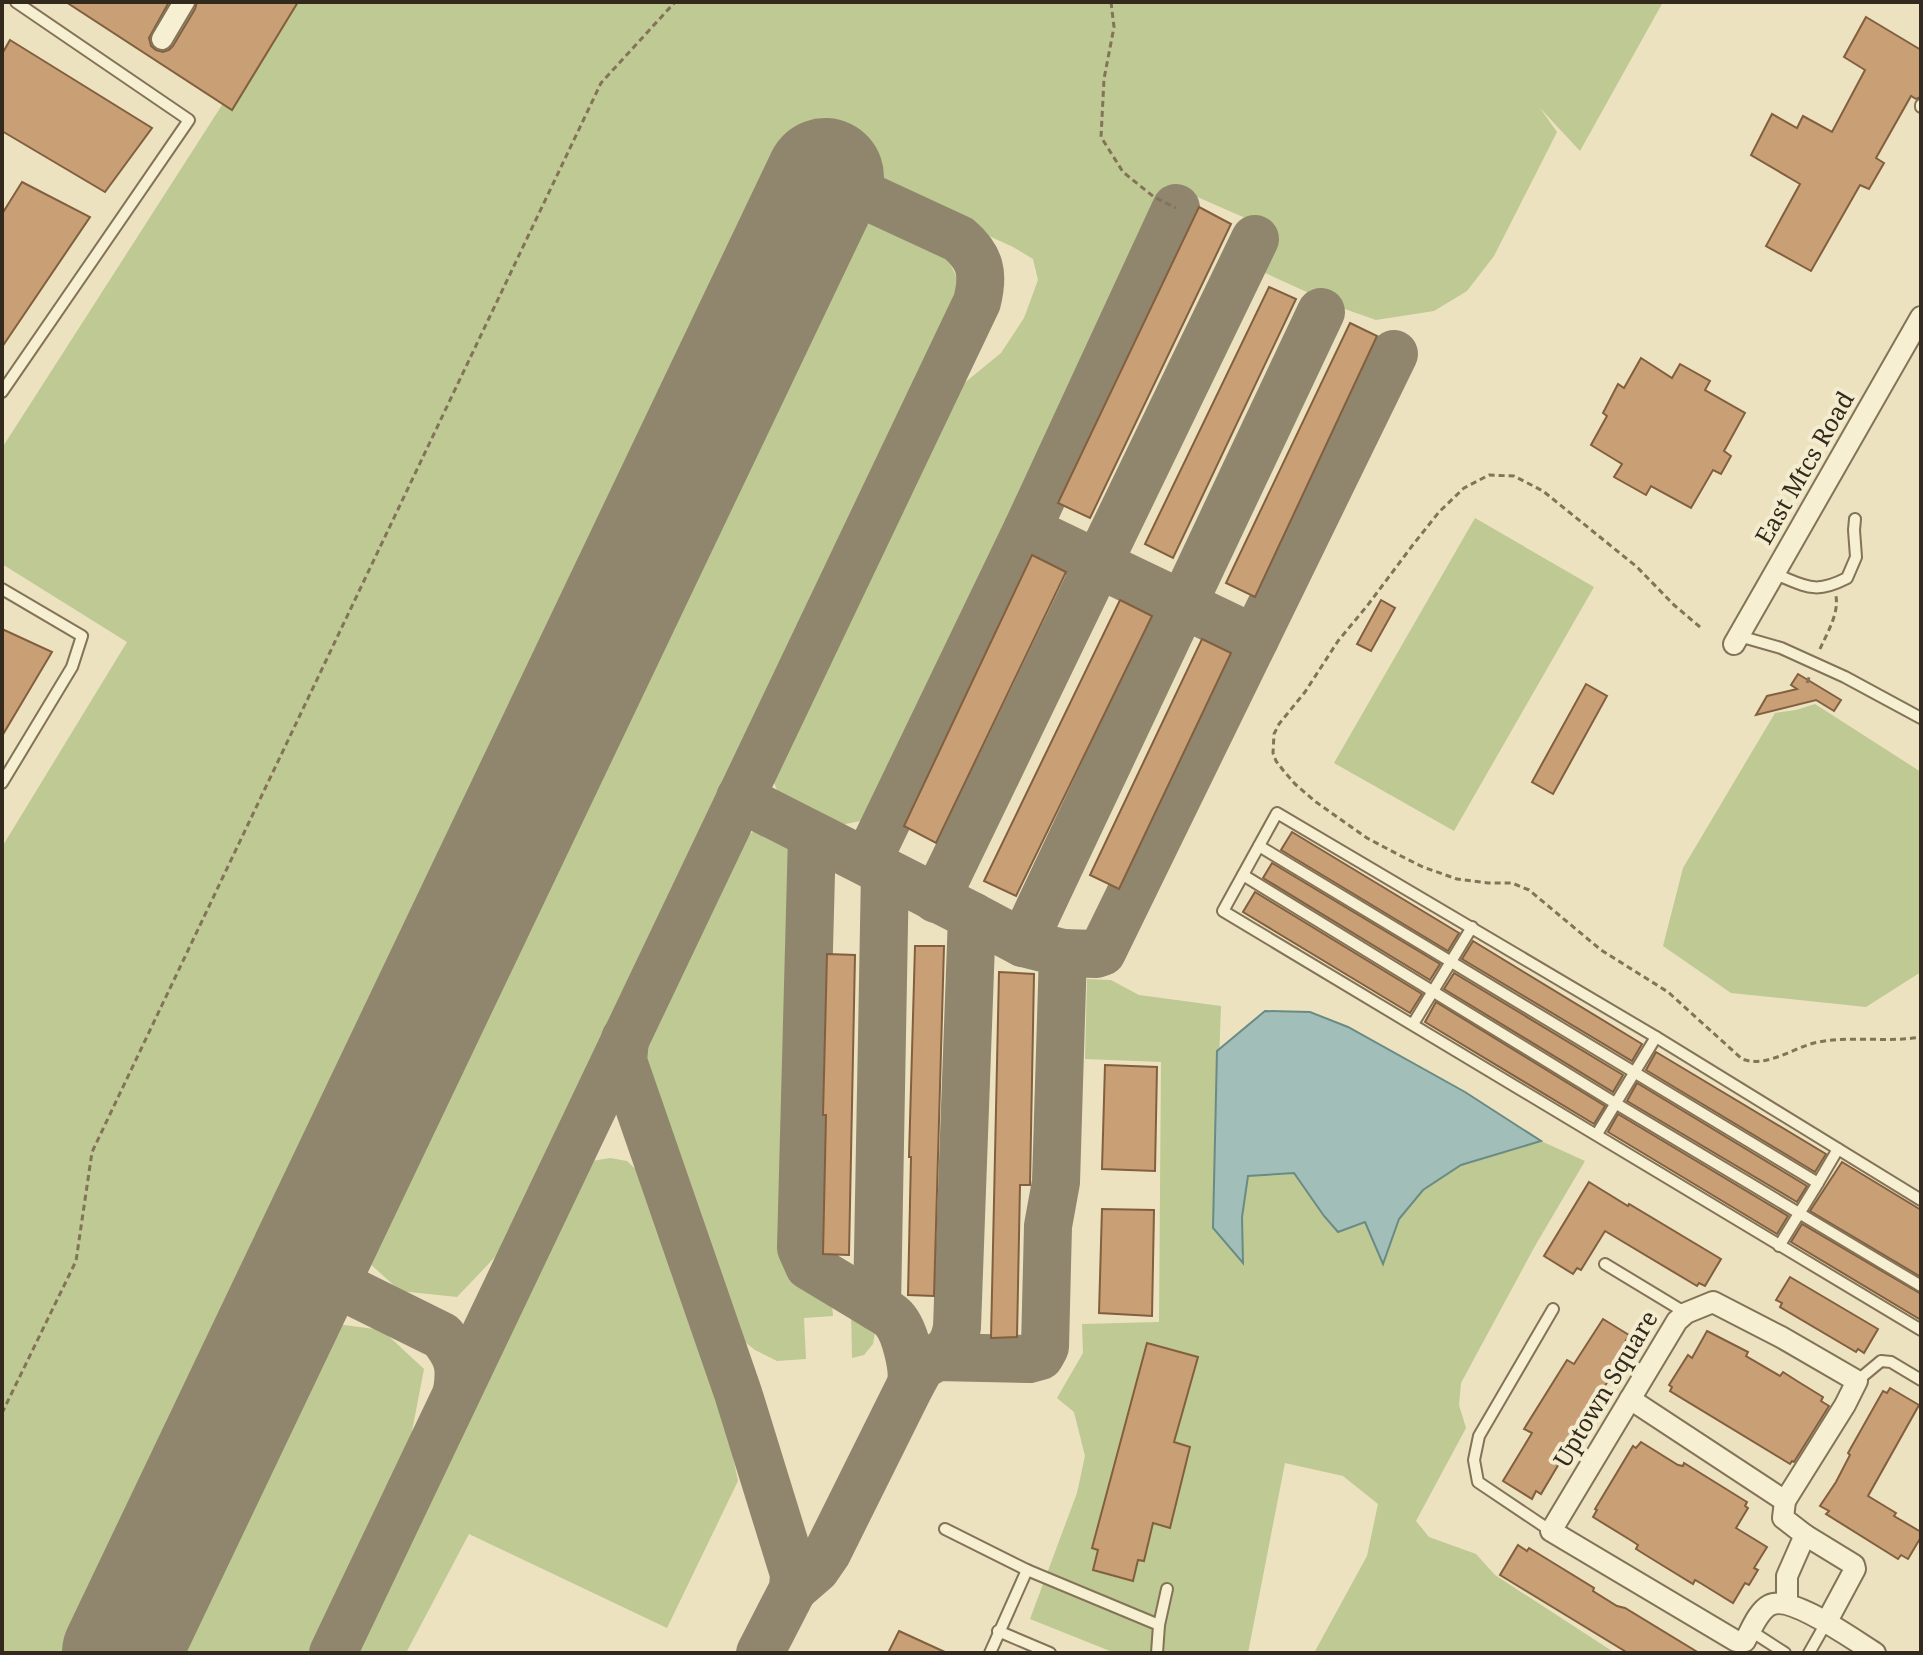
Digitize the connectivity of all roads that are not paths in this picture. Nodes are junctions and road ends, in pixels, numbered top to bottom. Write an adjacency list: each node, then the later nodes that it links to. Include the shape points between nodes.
1 (16, 2): 5 (lane, via 189,120)
2 (184, 2): 3 (street)
3 (162, 39)
4 (1921, 317): 7 (street, East Mtcs Road)
5 (2, 392)
6 (1855, 519): 7 (lane, via 1856,557 1847,578 1813,588)
7 (1775, 574): 9 (street, East Mtcs Road)
8 (2, 589): 11 (lane, via 82,636 72,667)
9 (1736, 640): 10 (lane, via 1781,648)
10 (1921, 718)
11 (2, 783)
12 (1259, 846): 13 (lane); 14 (lane, via 1277,813); 15 (lane)
13 (1243, 875): 16 (lane); 17 (lane, via 1223,911)
14 (1472, 927): 15 (lane); 18 (lane)
15 (1451, 962): 16 (lane); 19 (lane)
16 (1433, 991): 17 (lane); 20 (lane)
17 (1413, 1024): 21 (lane)
18 (1656, 1037): 19 (lane); 22 (lane)
19 (1634, 1071): 20 (lane); 23 (lane)
20 (1615, 1103): 21 (lane); 25 (lane)
21 (1597, 1134): 26 (lane)
22 (1838, 1149): 23 (lane); 24 (lane)
23 (1818, 1183): 25 (lane)
24 (1921, 1200)
25 (1799, 1213): 26 (lane); 28 (lane)
26 (1779, 1246): 31 (lane)
27 (1605, 1264): 30 (lane)
28 (1921, 1286)
29 (1553, 1309): 37 (lane, via 1479,1436 1474,1460 1478,1482)
30 (1686, 1313): 33 (street, Uptown Square, via 1713,1302); 34 (street, Uptown Square)
31 (1921, 1330)
32 (1921, 1380): 33 (lane, via 1881,1361)
33 (1857, 1381): 35 (street)
34 (1630, 1399): 35 (street); 37 (street, Uptown Square)
35 (1785, 1501): 38 (street, via 1783,1518)
36 (945, 1529): 39 (lane)
37 (1551, 1531): 45 (street, via 1736,1641 1745,1641)
38 (1805, 1535): 41 (street, via 1787,1576); 42 (street, via 1855,1569)
39 (1027, 1570): 43 (lane); 44 (lane)
40 (1167, 1589): 43 (lane)
41 (1787, 1604): 42 (street); 45 (street, via 1773,1603 1762,1610)
42 (1826, 1623): 50 (lane); 51 (street)
43 (1159, 1625): 48 (lane)
44 (998, 1631): 46 (lane); 47 (lane)
45 (1751, 1631): 49 (lane)
46 (990, 1653)
47 (1050, 1653)
48 (1157, 1653)
49 (1785, 1653)
50 (1809, 1653)
51 (1875, 1653)

